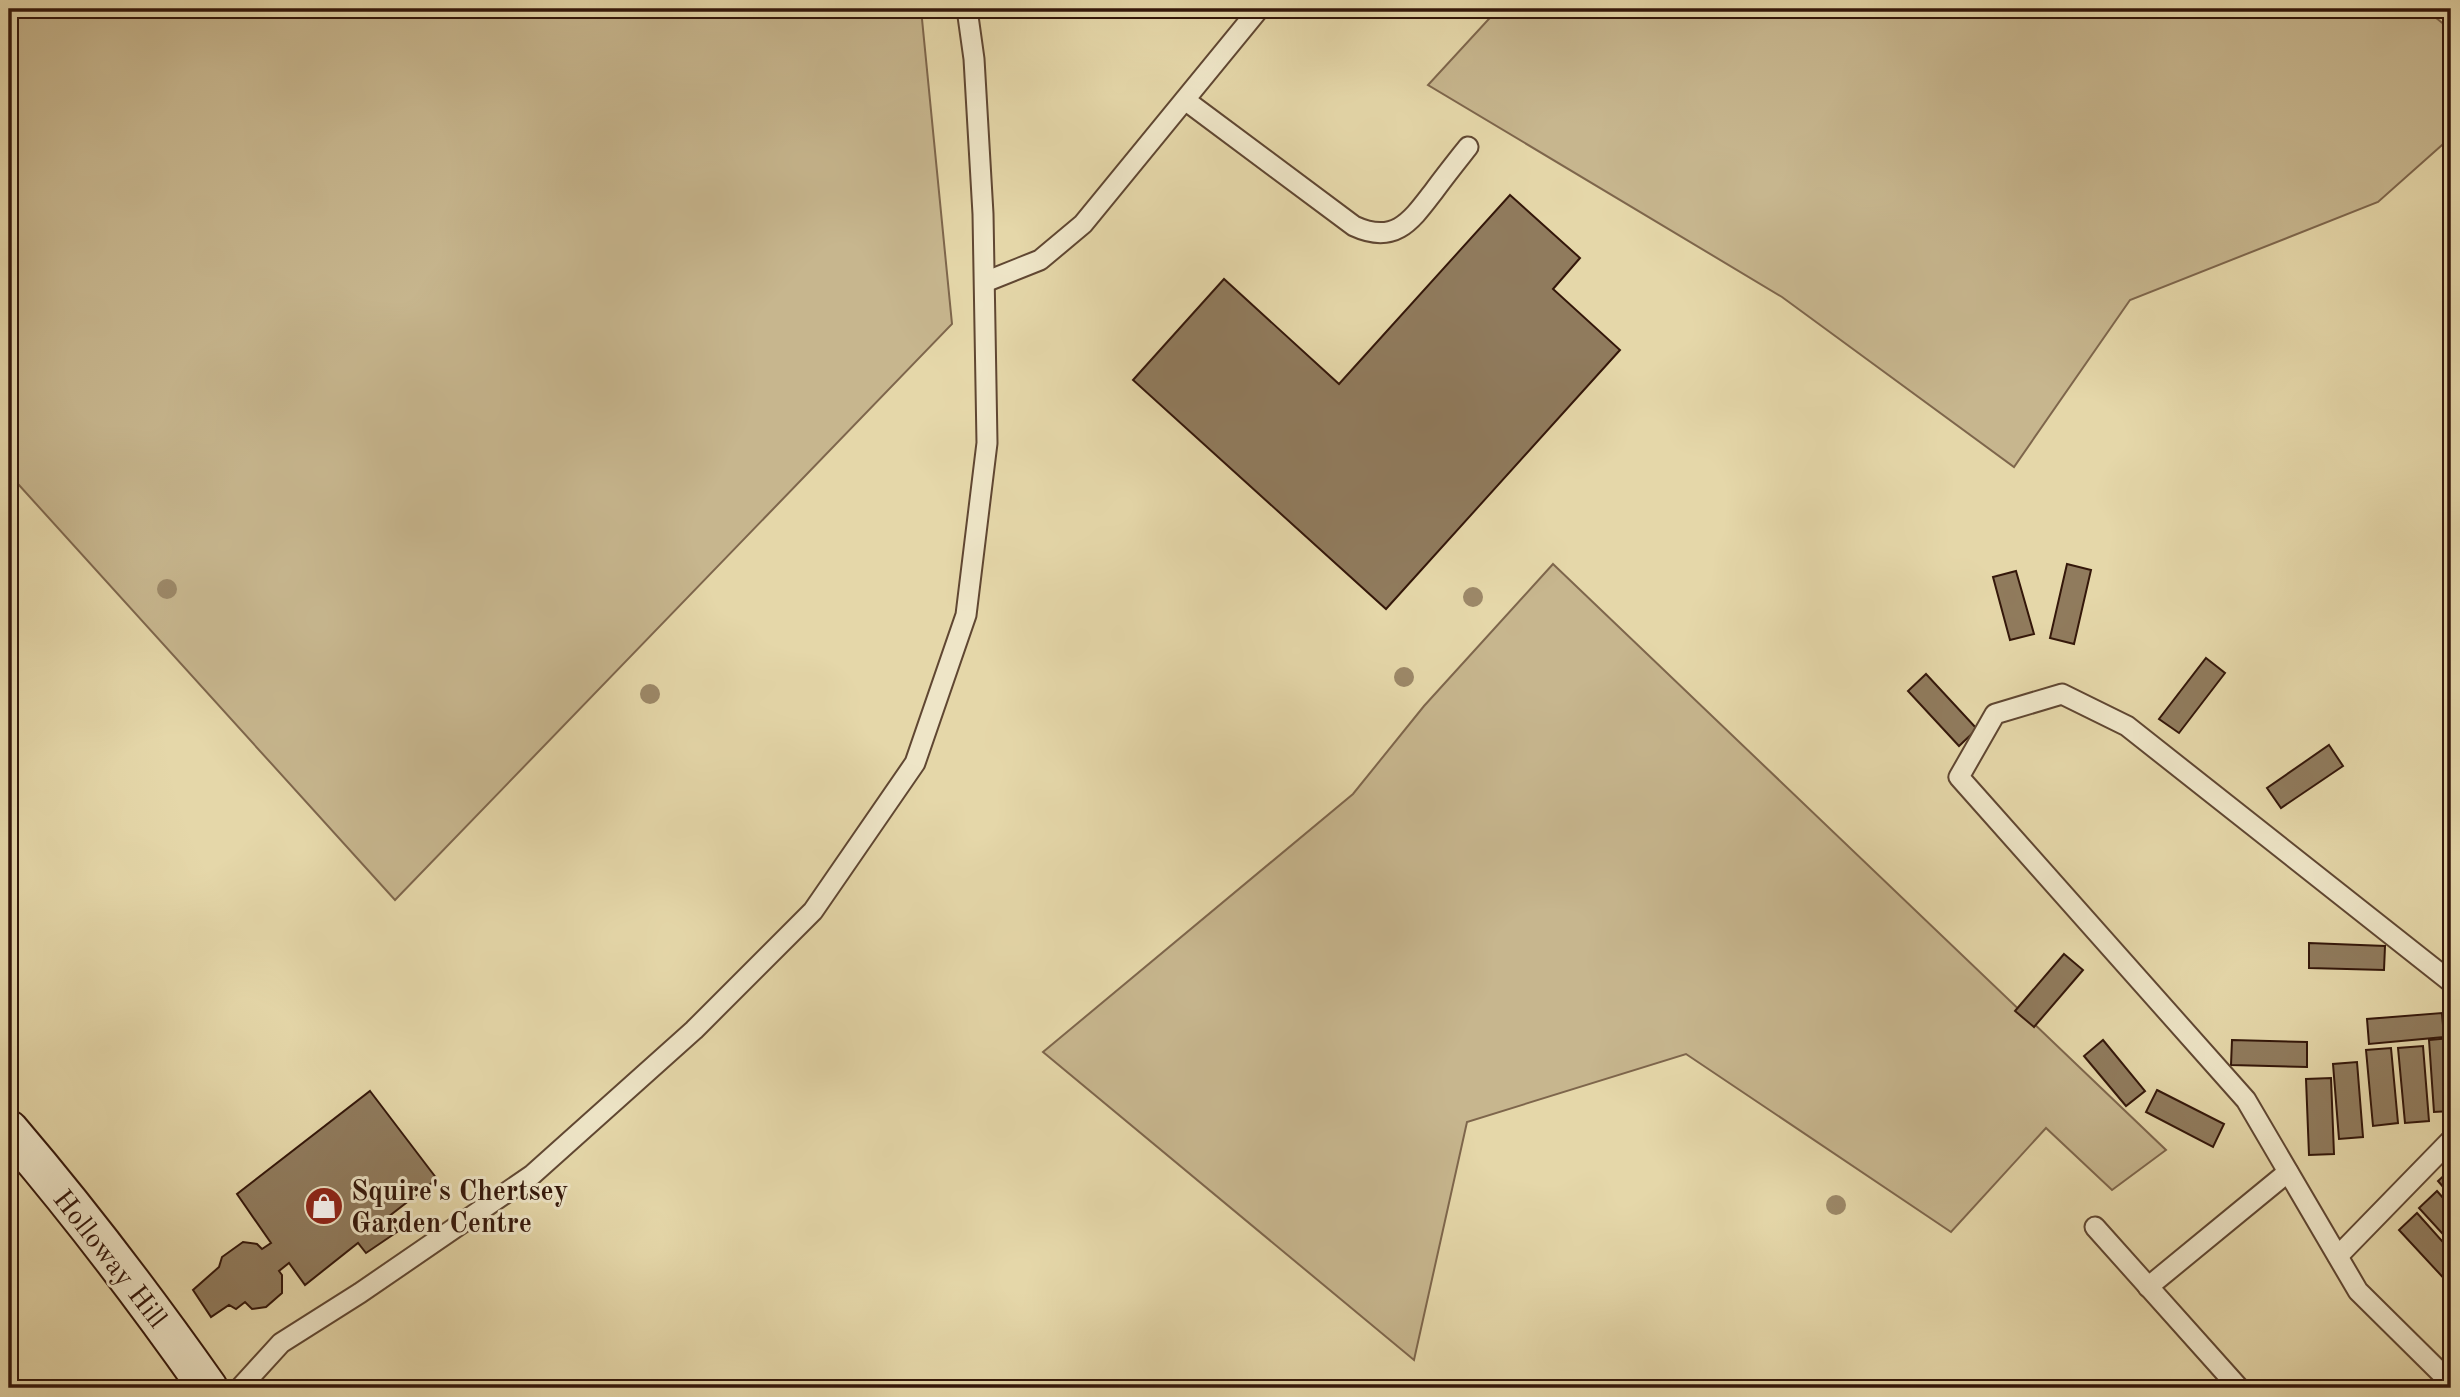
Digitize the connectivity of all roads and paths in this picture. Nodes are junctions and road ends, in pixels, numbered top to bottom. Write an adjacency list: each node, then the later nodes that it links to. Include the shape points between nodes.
1 (967, 9): 5 (lane, via 974,59)
2 (1259, 9): 3 (lane)
3 (1185, 100): 4 (lane, via 1353,226 1375,233 1411,221); 5 (lane, via 1083,224 1040,260)
4 (1468, 147)
5 (985, 282): 15 (lane, via 987,443 966,615 915,763 813,911 694,1030 532,1175 281,1343)
6 (2451, 982): 9 (lane, via 2127,726 2062,694 1995,715 1959,776 2246,1100)
7 (9, 1130): 14 (main road, Holloway Hill, via 88,1226)
8 (2451, 1140): 11 (lane)
9 (2288, 1172): 11 (lane); 12 (lane)
10 (2095, 1227): 12 (lane)
11 (2338, 1255): 13 (lane, via 2358,1291)
12 (2148, 1287): 16 (lane)
13 (2451, 1383)
14 (208, 1388)
15 (240, 1388)
16 (2239, 1388)

